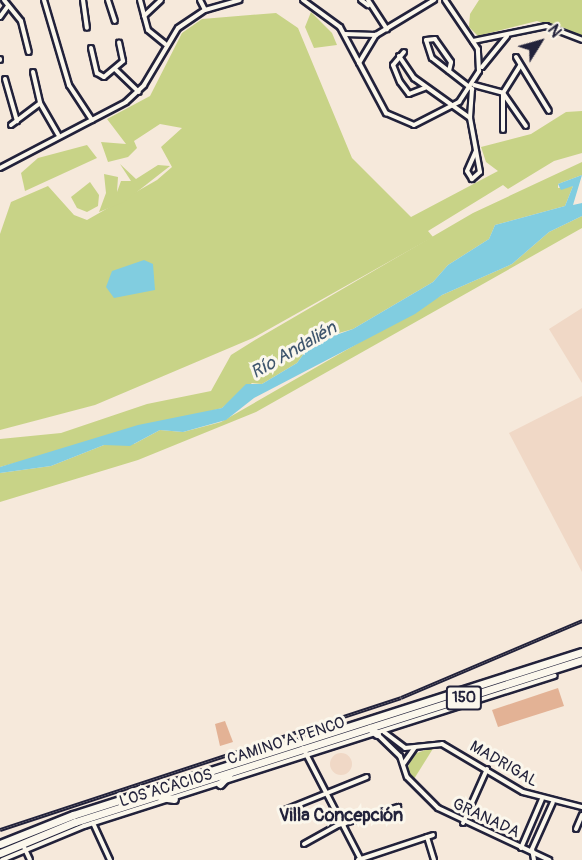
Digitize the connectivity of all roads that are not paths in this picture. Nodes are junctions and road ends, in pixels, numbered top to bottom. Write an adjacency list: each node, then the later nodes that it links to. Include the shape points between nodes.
1 (4, 0): 15 (street)
2 (44, 0): 16 (street)
3 (51, 0): 16 (street)
4 (83, 0): 21 (street)
5 (108, 0): 20 (street)
6 (140, 0): 18 (street)
7 (161, 0): 18 (street)
8 (200, 0): 17 (street)
9 (240, 0): 17 (street)
10 (303, 0): 23 (street, via 329,16)
11 (361, 0): 14 (street)
12 (434, 0): 22 (street)
13 (445, 0): 27 (street)
14 (368, 3): 22 (street)
15 (8, 6): 19 (street); 31 (street, via 22,24)
16 (49, 7): 50 (street, via 69,85)
17 (205, 10): 29 (street)
18 (144, 16): 29 (street, via 150,33)
19 (0, 17)
20 (115, 21)
21 (87, 28)
22 (387, 29): 25 (street)
23 (345, 34): 25 (street); 35 (street)
24 (510, 34): 26 (street, via 549,26); 27 (street); 39 (street)
25 (376, 35): 35 (street)
26 (582, 40)
27 (472, 41): 39 (street)
28 (119, 42): 37 (street, via 124,60)
29 (165, 44): 44 (street)
30 (91, 48): 37 (street, via 99,76)
31 (29, 52)
32 (404, 52): 33 (street)
33 (399, 56): 43 (street); 43 (street, via 393,66 407,93)
34 (516, 57): 36 (street)
35 (358, 64): 47 (street, via 376,100 398,122 417,124)
36 (520, 66): 45 (street); 48 (street)
37 (115, 69): 44 (street)
38 (449, 71): 38 (street, via 432,58 426,40 434,38 452,62); 42 (street)
39 (480, 71): 42 (street)
40 (33, 72): 46 (street)
41 (5, 79): 51 (street)
42 (473, 87): 45 (street); 47 (street); 49 (street)
43 (426, 88): 47 (street)
44 (138, 92): 50 (street)
45 (503, 93): 53 (street); 54 (street)
46 (40, 103): 51 (street); 55 (street)
47 (451, 108): 49 (street)
48 (549, 111)
49 (470, 118): 56 (street)
50 (92, 120): 55 (street)
51 (17, 121): 52 (street)
52 (11, 125)
53 (526, 126)
54 (502, 130)
55 (58, 134): 57 (street)
56 (476, 151): 56 (street, via 480,172 472,178 467,171)
57 (0, 168)
58 (582, 652): 64 (highway, CAMINO A PENCO / 150)
59 (582, 660): 60 (highway, CAMINO A PENCO / 150)
60 (558, 668): 61 (highway); 62 (highway, CAMINO A PENCO / 150)
61 (555, 676): 63 (street, LOS ACACIOS)
62 (370, 728): 63 (highway); 64 (highway, CAMINO A PENCO / 150)
63 (380, 733): 65 (street, MADRIGAL, via 400,746); 66 (street, LOS ACACIOS); 67 (street, GRANADA)
64 (302, 746): 66 (street); 69 (highway, CAMINO A PENCO / 150); 87 (highway, CAMINO A PENCO / 150)
65 (415, 747): 67 (street); 68 (street, MADRIGAL, via 438,743)
66 (307, 757): 71 (street, LOS ACACIOS); 72 (street)
67 (403, 766): 82 (street, GRANADA, via 424,795)
68 (487, 769): 75 (street, MADRIGAL); 82 (street)
69 (231, 772): 71 (highway); 73 (highway, CAMINO A PENCO / 150)
70 (367, 777): 72 (street)
71 (220, 784): 74 (street, LOS ACACIOS)
72 (324, 790): 79 (street); 83 (street)
73 (155, 796): 74 (highway); 87 (highway, CAMINO A PENCO / 150)
74 (174, 799): 81 (street, LOS ACACIOS)
75 (542, 799): 76 (street, MADRIGAL); 90 (street)
76 (553, 802): 78 (street, MADRIGAL); 92 (street)
77 (399, 807): 83 (street)
78 (582, 807)
79 (285, 810)
80 (582, 815): 84 (street)
81 (93, 823): 87 (street, LOS ACACIOS); 95 (street)
82 (463, 823): 90 (street, GRANADA)
83 (342, 824): 88 (street); 96 (street)
84 (576, 829)
85 (434, 835): 86 (street)
86 (426, 837): 96 (street); 97 (street)
87 (22, 842): 89 (highway, CAMINO A PENCO / 150); 91 (highway, CAMINO A PENCO / 150); 93 (street, LOS ACACIOS); 94 (street)
88 (304, 843)
89 (0, 844)
90 (520, 848): 92 (street, GRANADA)
91 (0, 853)
92 (533, 853): 98 (street); 99 (street, GRANADA)
93 (2, 860)
94 (30, 860)
95 (110, 860)
96 (360, 860)
97 (434, 860)
98 (534, 860)
99 (549, 860)

